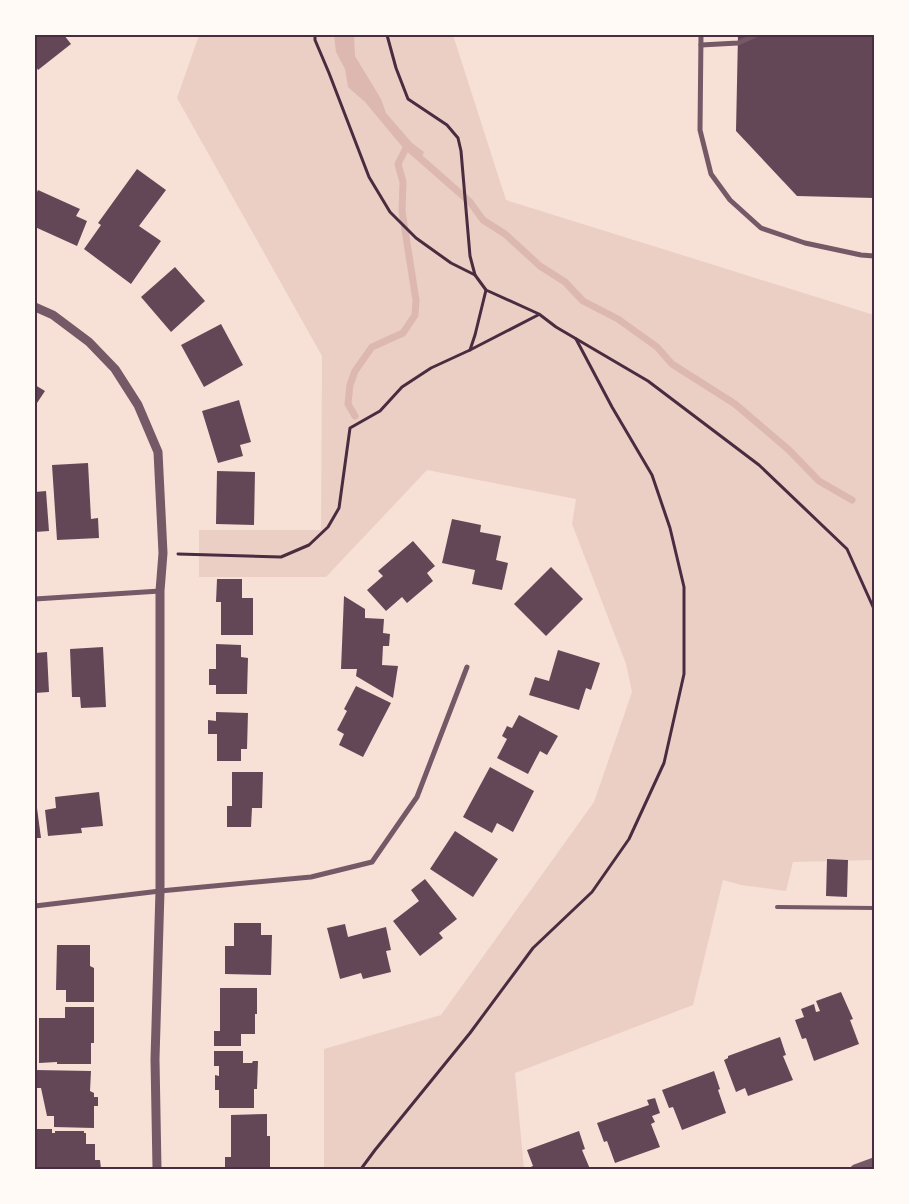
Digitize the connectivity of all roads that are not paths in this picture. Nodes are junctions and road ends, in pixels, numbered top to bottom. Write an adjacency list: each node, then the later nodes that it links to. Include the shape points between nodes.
1 (701, 35): 3 (street)
2 (756, 35): 3 (street, via 738,43)
3 (701, 45): 4 (street, via 700,130 711,174 730,200 762,228 805,242)
4 (874, 256)
5 (35, 307): 6 (street, via 54,315 89,342 115,369 138,405 158,452 163,553)
6 (160, 591): 7 (street); 9 (street)
7 (35, 599)
8 (467, 667): 9 (street, via 417,797 372,862 311,877)
9 (160, 891): 10 (street); 14 (street, via 155,1059)
10 (35, 906)
11 (777, 907): 12 (lane)
12 (874, 908)
13 (874, 1162): 15 (street)
14 (157, 1169)
15 (855, 1169)

